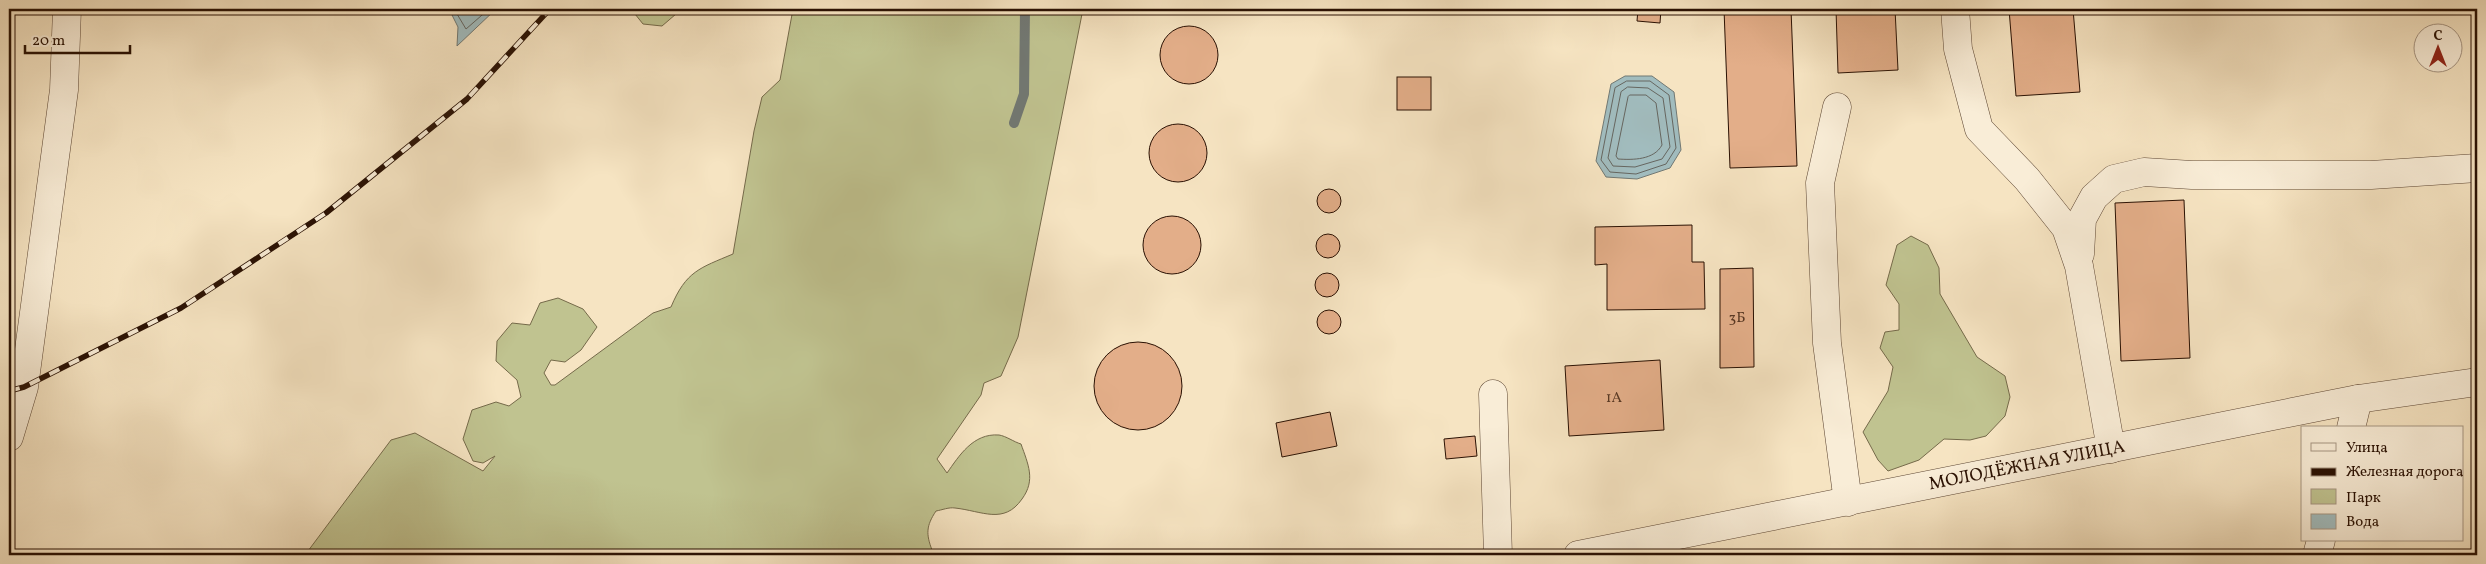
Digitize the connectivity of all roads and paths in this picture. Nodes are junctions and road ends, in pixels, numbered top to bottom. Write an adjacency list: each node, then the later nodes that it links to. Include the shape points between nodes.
1 (67, 9): 10 (street, via 64,90 26,377)
2 (1955, 9): 5 (street, via 1958,49 1979,129 2027,179 2066,228)
3 (1837, 107): 12 (street, via 1820,183 1827,343)
4 (2477, 168): 5 (street, via 2371,175 2144,172 2121,177 2114,179 2094,197 2082,218)
5 (2079, 266): 11 (street)
6 (2477, 382): 8 (street, МОЛОДЁЖНАЯ УЛИЦА)
7 (1493, 394): 14 (street)
8 (2358, 399): 9 (street); 11 (street, МОЛОДЁЖНАЯ УЛИЦА)
9 (2351, 426)
10 (9, 437)
11 (2111, 449): 12 (street, МОЛОДЁЖНАЯ УЛИЦА)
12 (1848, 502): 15 (street, МОЛОДЁЖНАЯ УЛИЦА)
13 (2320, 542): 16 (street)
14 (1498, 555)
15 (1578, 555)
16 (2317, 555)

